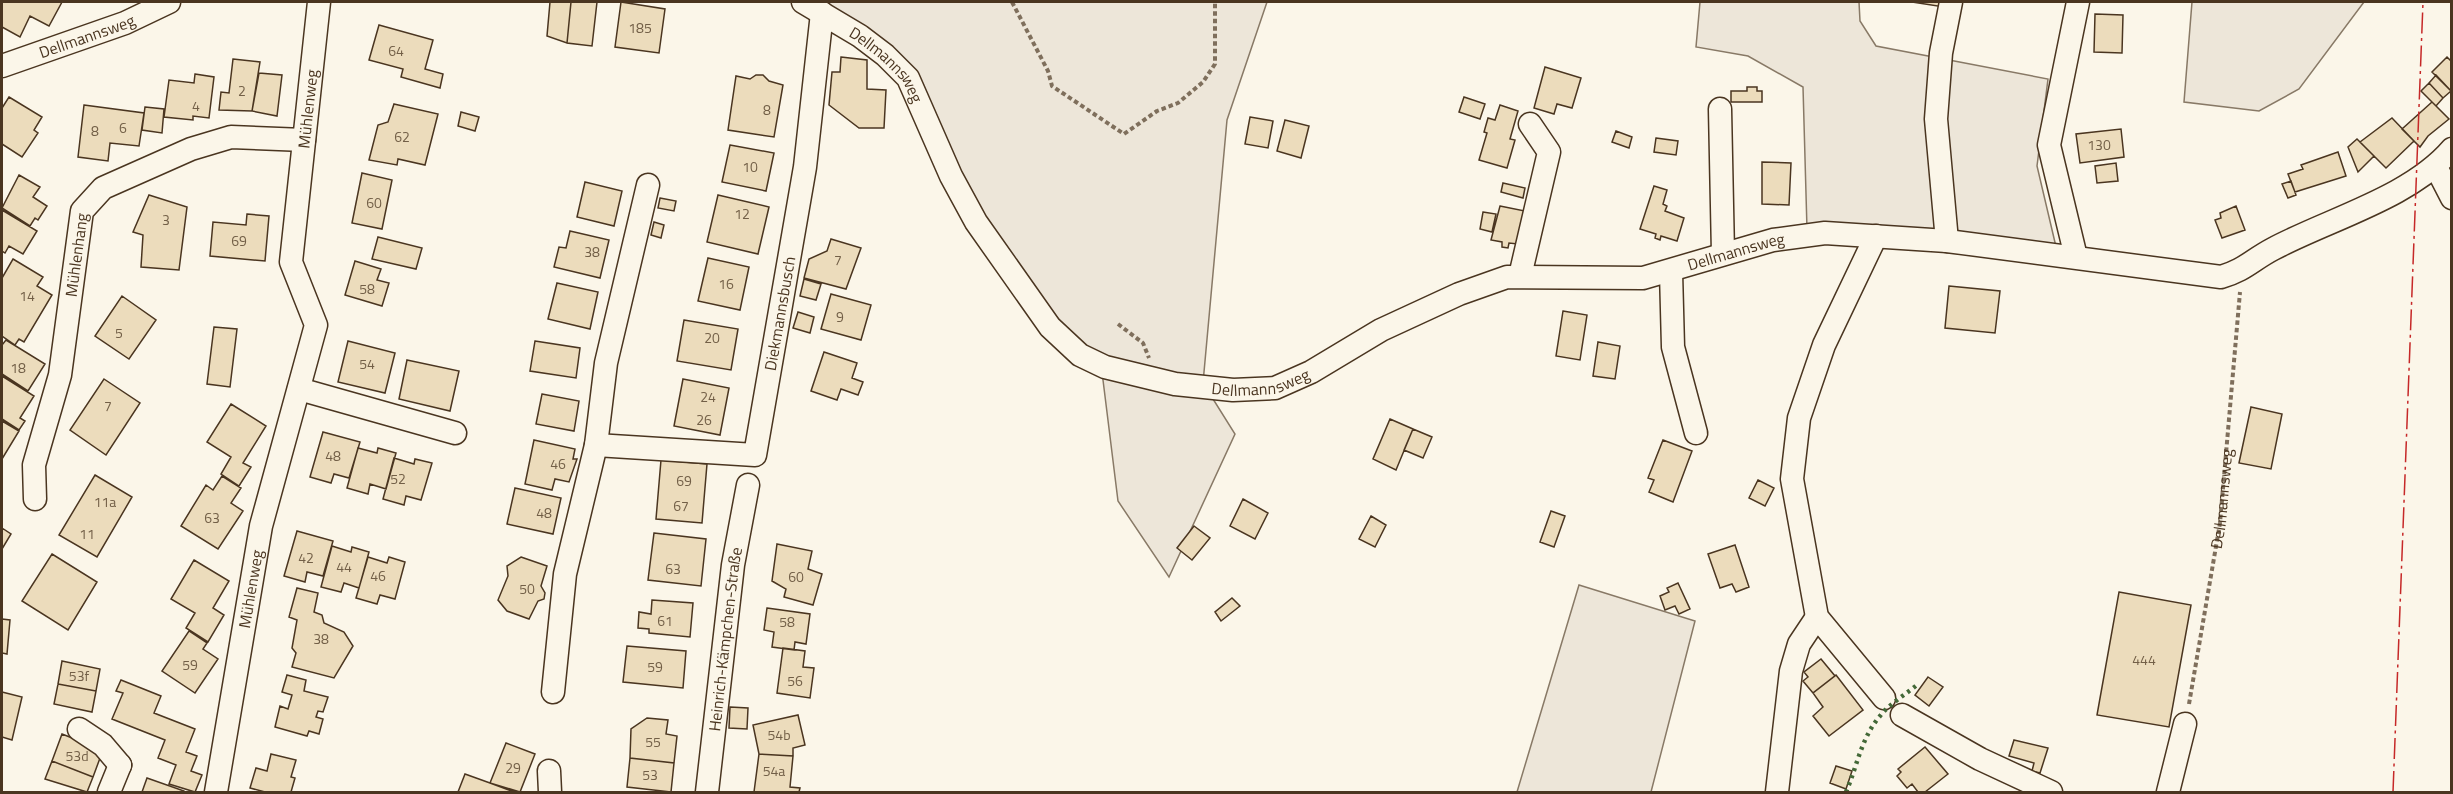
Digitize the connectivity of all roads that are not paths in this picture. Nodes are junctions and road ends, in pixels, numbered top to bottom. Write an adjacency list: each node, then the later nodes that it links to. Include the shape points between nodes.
1 (169, 2): 6 (street, Dellmannsweg, via 124,23)
2 (319, 2): 9 (street, Mühlenweg)
3 (1952, 2): 15 (street, via 1941,53 1936,119)
4 (2078, 2): 17 (street, via 2049,145)
5 (813, 7): 19 (street, Dellmannsweg, via 885,55 908,78 971,214 1050,327 1080,355 1105,367 1175,384 1233,390 1275,388 1311,372 1381,330 1459,294 1485,283); 23 (street, Diekmannsbusch, via 805,166 755,455)
6 (2, 66)
7 (1720, 109): 16 (street)
8 (1530, 124): 19 (street, via 1549,152)
9 (304, 140): 20 (street, Mühlenweg, via 291,262 316,325); 25 (street, Mühlenhang, via 231,137 191,149 103,188 82,211 60,375 34,465)
10 (2451, 149): 11 (street, Dellmannsweg)
11 (2436, 167): 13 (street); 17 (street, Dellmannsweg, via 2271,250 2241,271 2221,277)
12 (648, 185): 23 (street, via 606,363)
13 (2451, 198)
14 (1876, 237): 15 (street, Dellmannsweg); 16 (street, Dellmannsweg, via 1825,233 1773,240); 26 (street, via 1824,345 1799,418 1792,479)
15 (1947, 241): 17 (street, Dellmannsweg)
16 (1723, 254): 18 (street, Dellmannsweg)
17 (2076, 257)
18 (1671, 272): 19 (street, Dellmannsweg, via 1606,279); 22 (street, via 1673,347)
19 (1520, 276)
20 (299, 389): 21 (street); 33 (street, Mühlenweg, via 261,526)
21 (455, 433)
22 (1696, 433)
23 (596, 445): 27 (street, via 565,574)
24 (748, 485): 34 (street, Heinrich-Kämpchen-Straße, via 733,565)
25 (35, 499)
26 (1817, 617): 28 (street); 35 (street, via 1799,644 1791,671)
27 (553, 692)
28 (1884, 698)
29 (1902, 715): 36 (street, via 1980,759)
30 (2185, 724): 37 (street)
31 (80, 729): 32 (street, via 129,768)
32 (110, 792)
33 (216, 792)
34 (707, 792)
35 (1777, 792)
36 (2051, 792)
37 (2168, 792)

